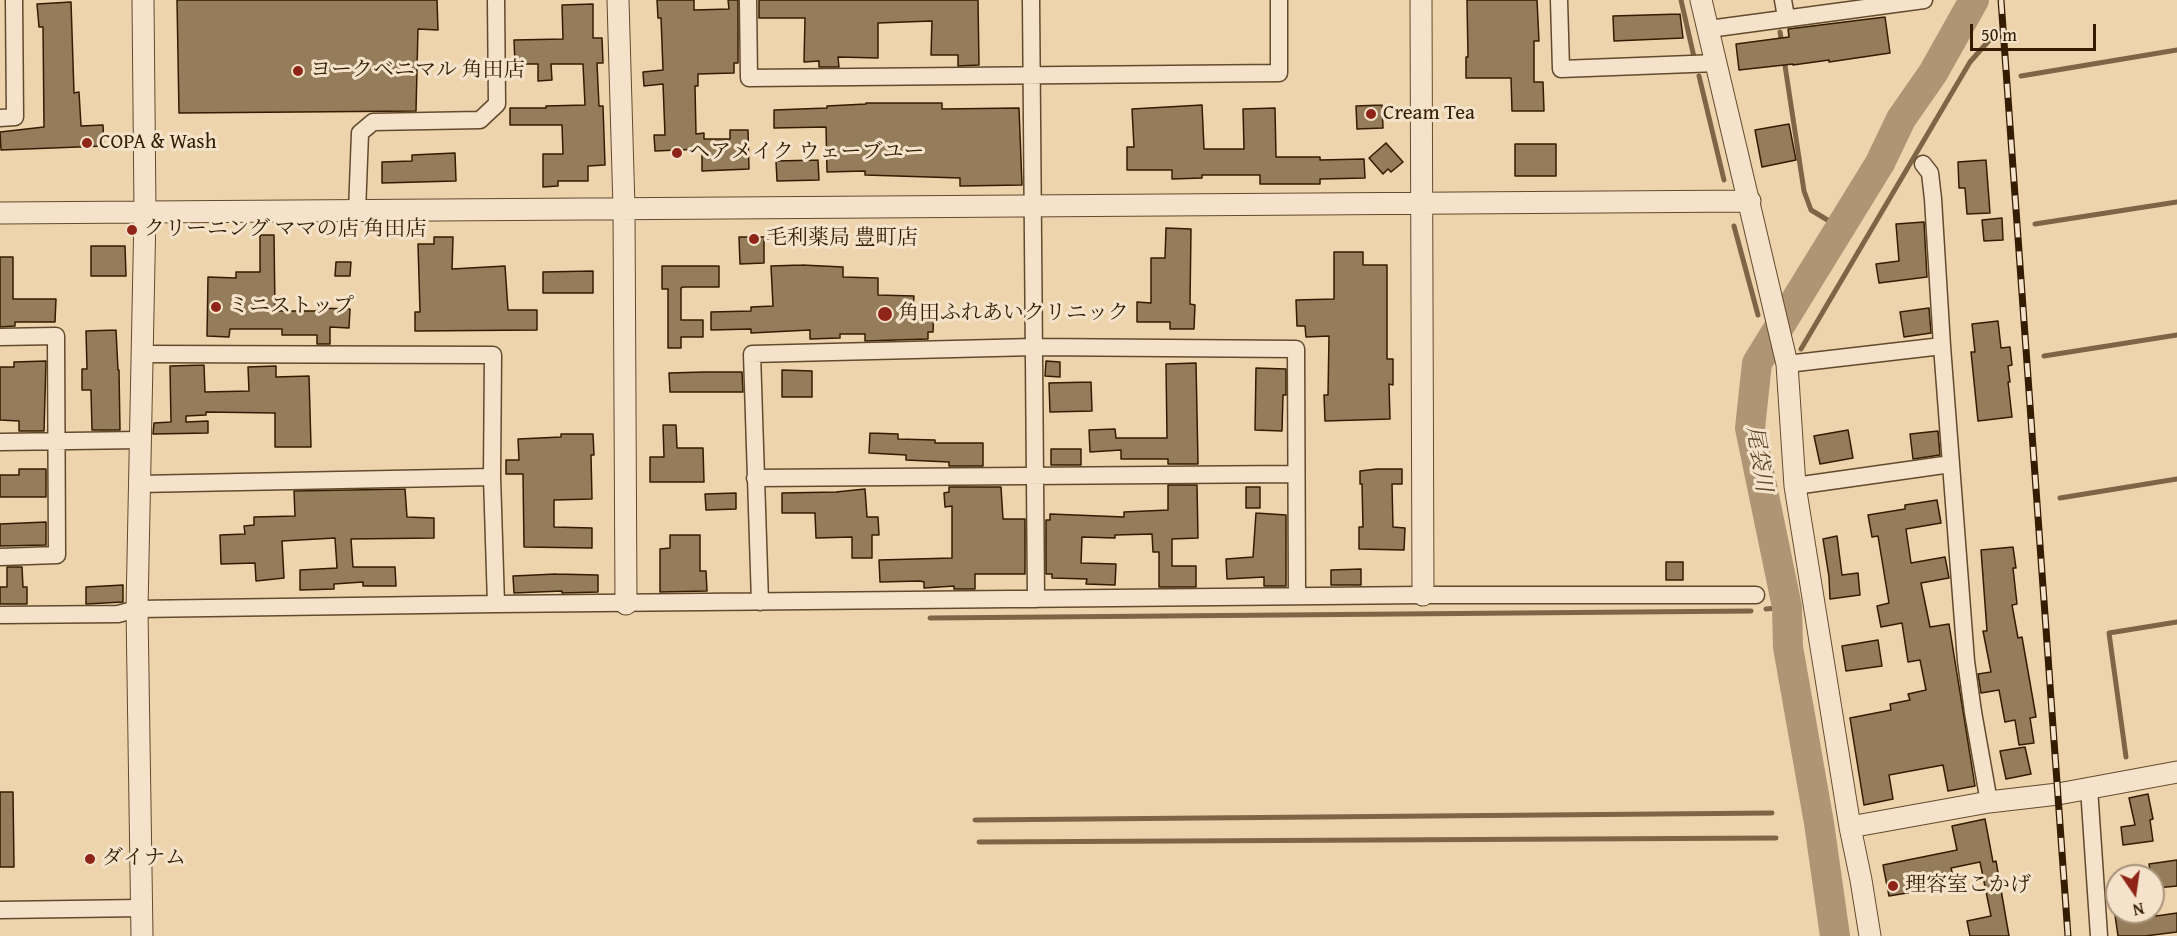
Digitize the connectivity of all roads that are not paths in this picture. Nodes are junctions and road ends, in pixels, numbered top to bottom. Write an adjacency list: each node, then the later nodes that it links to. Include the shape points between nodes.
1 (14, 0): 17 (street, via 15,117)
2 (143, 0): 23 (street)
3 (496, 0): 24 (street, via 497,104 480,120 373,122 360,133)
4 (618, 0): 22 (street)
5 (748, 0): 16 (street, via 749,78)
6 (1032, 0): 16 (street)
7 (1279, 0): 16 (street, via 1280,73)
8 (1421, 0): 20 (street)
9 (1559, 0): 15 (street, via 1561,69)
10 (1701, 0): 14 (street)
11 (1783, 0): 13 (street)
12 (1923, 0): 13 (street)
13 (1786, 17): 14 (street)
14 (1708, 29): 15 (street)
15 (1717, 63): 19 (street)
16 (1032, 76): 21 (street)
17 (0, 118)
18 (1923, 164): 27 (street, via 1930,173 1933,200)
19 (1750, 201): 20 (street); 30 (street)
20 (1422, 204): 21 (street); 42 (street)
21 (1033, 206): 22 (street); 28 (street)
22 (624, 207): 24 (street); 48 (street)
23 (145, 212): 24 (street); 25 (street); 29 (street)
24 (357, 212)
25 (0, 213)
26 (0, 337): 32 (street, via 56,336)
27 (1942, 346): 30 (street); 34 (street)
28 (1034, 347): 35 (street, via 1296,349); 36 (street); 38 (street, via 752,354)
29 (142, 354): 31 (street); 37 (street, via 494,355)
30 (1787, 364): 40 (street)
31 (140, 440): 32 (street); 39 (street)
32 (56, 441): 33 (street); 41 (street, via 57,555)
33 (0, 442)
34 (1951, 464): 40 (street); 53 (street, via 1966,661)
35 (1295, 474): 36 (street); 43 (street)
36 (1035, 476): 38 (street); 45 (street)
37 (492, 477): 39 (street); 47 (street)
38 (755, 477): 46 (street)
39 (139, 484): 49 (street)
40 (1795, 486): 54 (street)
41 (0, 556)
42 (1423, 595): 43 (street); 44 (street)
43 (1297, 596): 45 (street)
44 (1756, 596)
45 (1036, 599): 46 (street)
46 (760, 602): 48 (street)
47 (496, 604): 48 (street); 49 (street)
48 (626, 604)
49 (137, 609): 50 (street, via 118,614); 55 (street)
50 (0, 615)
51 (2177, 772): 52 (street)
52 (2089, 788): 53 (street); 59 (street)
53 (1989, 802): 54 (street)
54 (1850, 827): 58 (street)
55 (142, 908): 56 (street); 57 (street)
56 (0, 910)
57 (142, 936)
58 (1870, 936)
59 (2099, 936)

